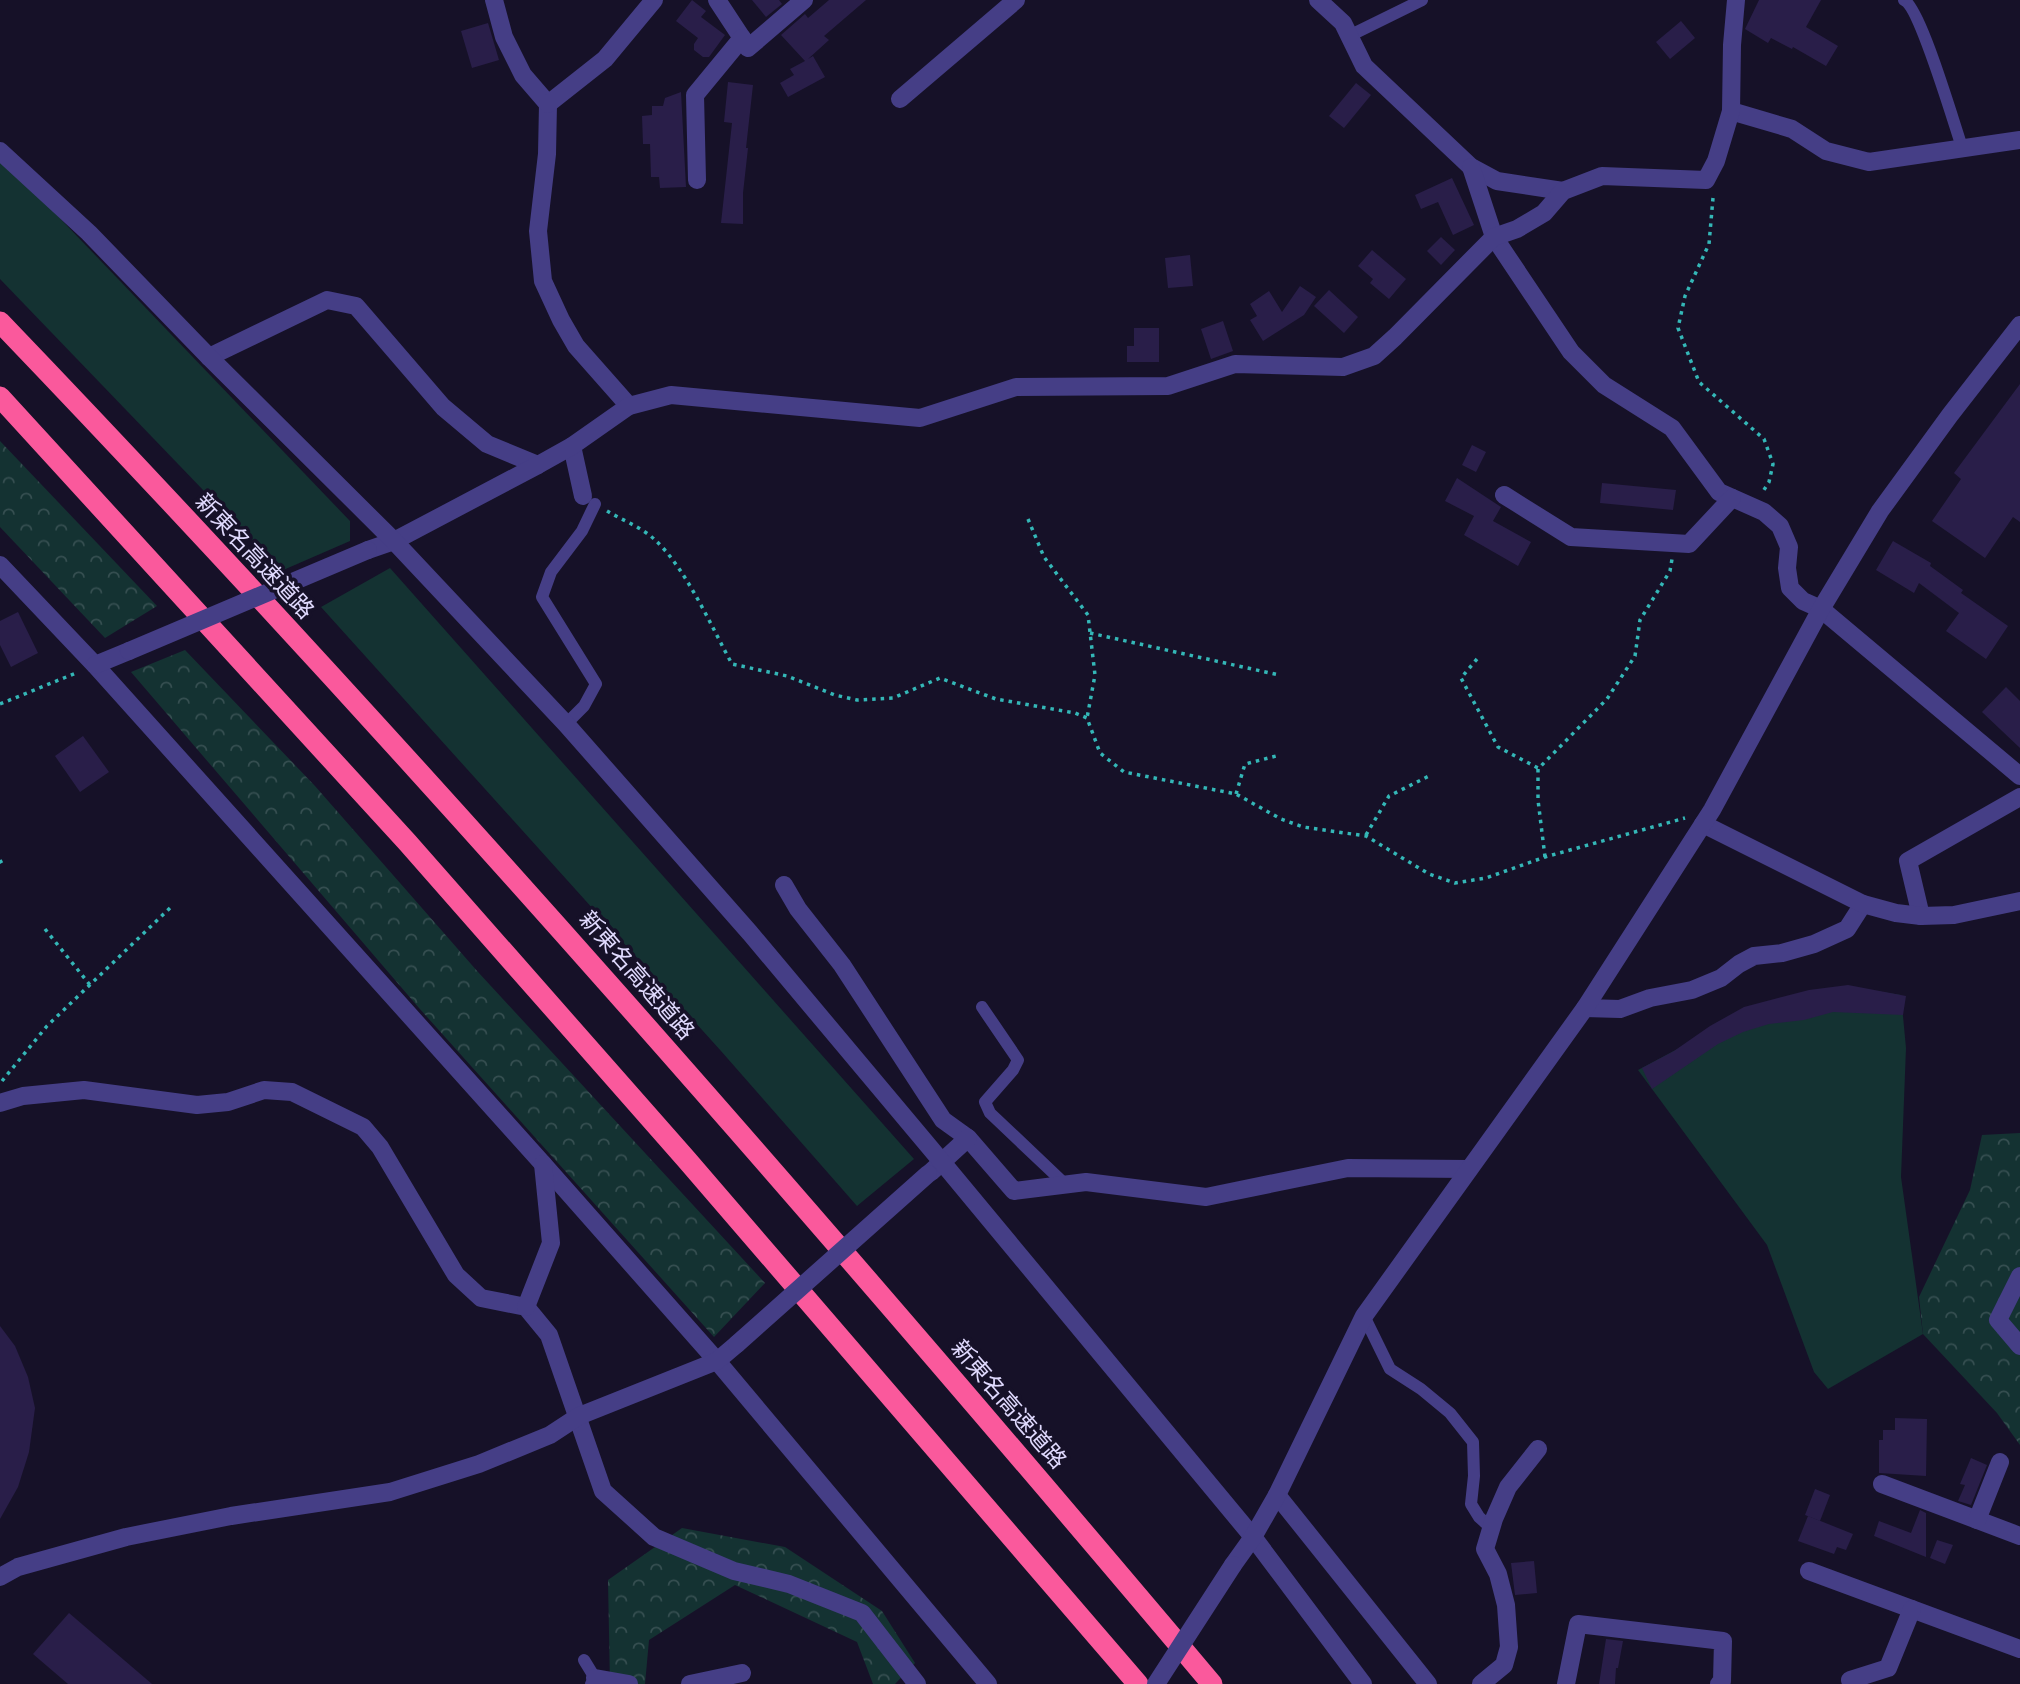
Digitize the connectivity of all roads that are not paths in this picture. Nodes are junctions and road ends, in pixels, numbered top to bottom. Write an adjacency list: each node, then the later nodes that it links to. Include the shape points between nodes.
1 (494, 0): 13 (street, via 504,37 523,75)
2 (654, 0): 13 (street, via 605,59)
3 (717, 0): 11 (street)
4 (804, 0): 11 (street, via 748,48)
5 (1016, 0): 12 (street)
6 (1318, 0): 10 (street, via 1343,23)
7 (1422, 0): 10 (lane)
8 (1736, 0): 14 (street)
9 (1904, 0): 16 (lane, via 1921,26)
10 (1349, 36): 18 (street, via 1364,66)
11 (742, 38): 19 (street, via 695,95)
12 (900, 99)
13 (548, 103): 26 (street, via 538,231 543,281 576,346)
14 (1731, 111): 16 (street, via 1792,129 1826,152 1869,162); 20 (street, via 1706,180 1602,176)
15 (2020, 140): 16 (street)
16 (1962, 146)
17 (0, 152): 24 (street, via 89,233)
18 (1471, 167): 20 (street, via 1497,181); 21 (street)
19 (697, 180)
20 (1563, 191): 21 (street, via 1544,213)
21 (1494, 237): 26 (street, via 1374,356 1343,367 1235,363 1168,386 1016,387 920,418 671,395); 30 (street, via 1571,352 1604,385 1672,428 1719,492)
22 (0, 322): 80 (highway, 新東名高速道路, via 527,891)
23 (2020, 325): 34 (street, via 1880,511)
24 (209, 357): 28 (street, via 327,300 356,306 443,407 487,444); 32 (street)
25 (0, 397): 78 (highway, via 479,924)
26 (629, 406): 27 (street)
27 (572, 446): 28 (street); 31 (street)
28 (538, 465): 32 (street)
29 (1504, 495): 30 (street, via 1571,537 1676,544 1689,544)
30 (1732, 498): 34 (street, via 1764,512 1780,526 1788,547 1790,588)
31 (589, 500): 36 (lane, via 582,531 551,572 542,597 596,684 584,706)
32 (394, 541): 35 (street, bridge); 36 (street)
33 (0, 565): 35 (street)
34 (1821, 609): 37 (street); 39 (street)
35 (94, 665): 48 (street)
36 (566, 724): 49 (street, via 750,933)
37 (2020, 776)
38 (2020, 797): 43 (street, via 1908,861)
39 (1707, 817): 42 (street); 45 (street)
40 (784, 885): 47 (street, via 943,1120)
41 (2020, 901): 43 (street, via 1954,915)
42 (1863, 904): 43 (street); 45 (street, via 1847,929 1803,947 1754,956 1692,990 1620,1009)
43 (1921, 916)
44 (982, 1007): 51 (lane, via 1018,1060 985,1102 990,1113)
45 (1586, 1008): 50 (street)
46 (2, 1103): 53 (street, via 23,1096 84,1090 197,1105 228,1102 264,1090 292,1092 363,1127 380,1147 456,1275 481,1298)
47 (968, 1138): 49 (street); 51 (street, via 1014,1191)
48 (543, 1164): 53 (street, via 551,1243); 56 (street)
49 (935, 1168): 56 (street, bridge); 65 (street)
50 (1469, 1169): 51 (street, via 1348,1168 1206,1197 1086,1182); 54 (street)
51 (1066, 1185)
52 (2020, 1276): 55 (street, via 1998,1320)
53 (526, 1307): 57 (street, via 550,1335)
54 (1364, 1316): 61 (street); 63 (lane, via 1390,1369 1450,1413 1473,1442 1471,1504)
55 (2020, 1346)
56 (717, 1361): 57 (street); 77 (street)
57 (579, 1416): 67 (street, via 550,1435 479,1464 390,1492 126,1537 18,1567); 76 (street, via 603,1491 654,1537 734,1571 789,1584 862,1613)
58 (1538, 1449): 63 (street, via 1508,1487)
59 (2000, 1462): 62 (street)
60 (1882, 1484): 62 (street)
61 (1277, 1495): 65 (street); 82 (street)
62 (1977, 1520): 64 (street)
63 (1491, 1528): 83 (street, via 1485,1549 1503,1594 1509,1647 1503,1664)
64 (2020, 1536)
65 (1253, 1537): 79 (street, bridge); 81 (street)
66 (1809, 1571): 68 (street)
67 (0, 1577)
68 (1912, 1609): 69 (street); 72 (street, via 1888,1668)
69 (2020, 1649)
70 (584, 1660): 73 (lane)
71 (741, 1672): 75 (street)
72 (1850, 1680)
73 (592, 1681): 74 (street)
74 (629, 1684)
75 (690, 1684)
76 (917, 1684)
77 (988, 1684)
78 (1138, 1684)
79 (1156, 1684)
80 (1212, 1684)
81 (1363, 1684)
82 (1428, 1684)
83 (1481, 1684)
84 (1566, 1684): 85 (street, via 1578,1624 1723,1641)
85 (1719, 1684)

